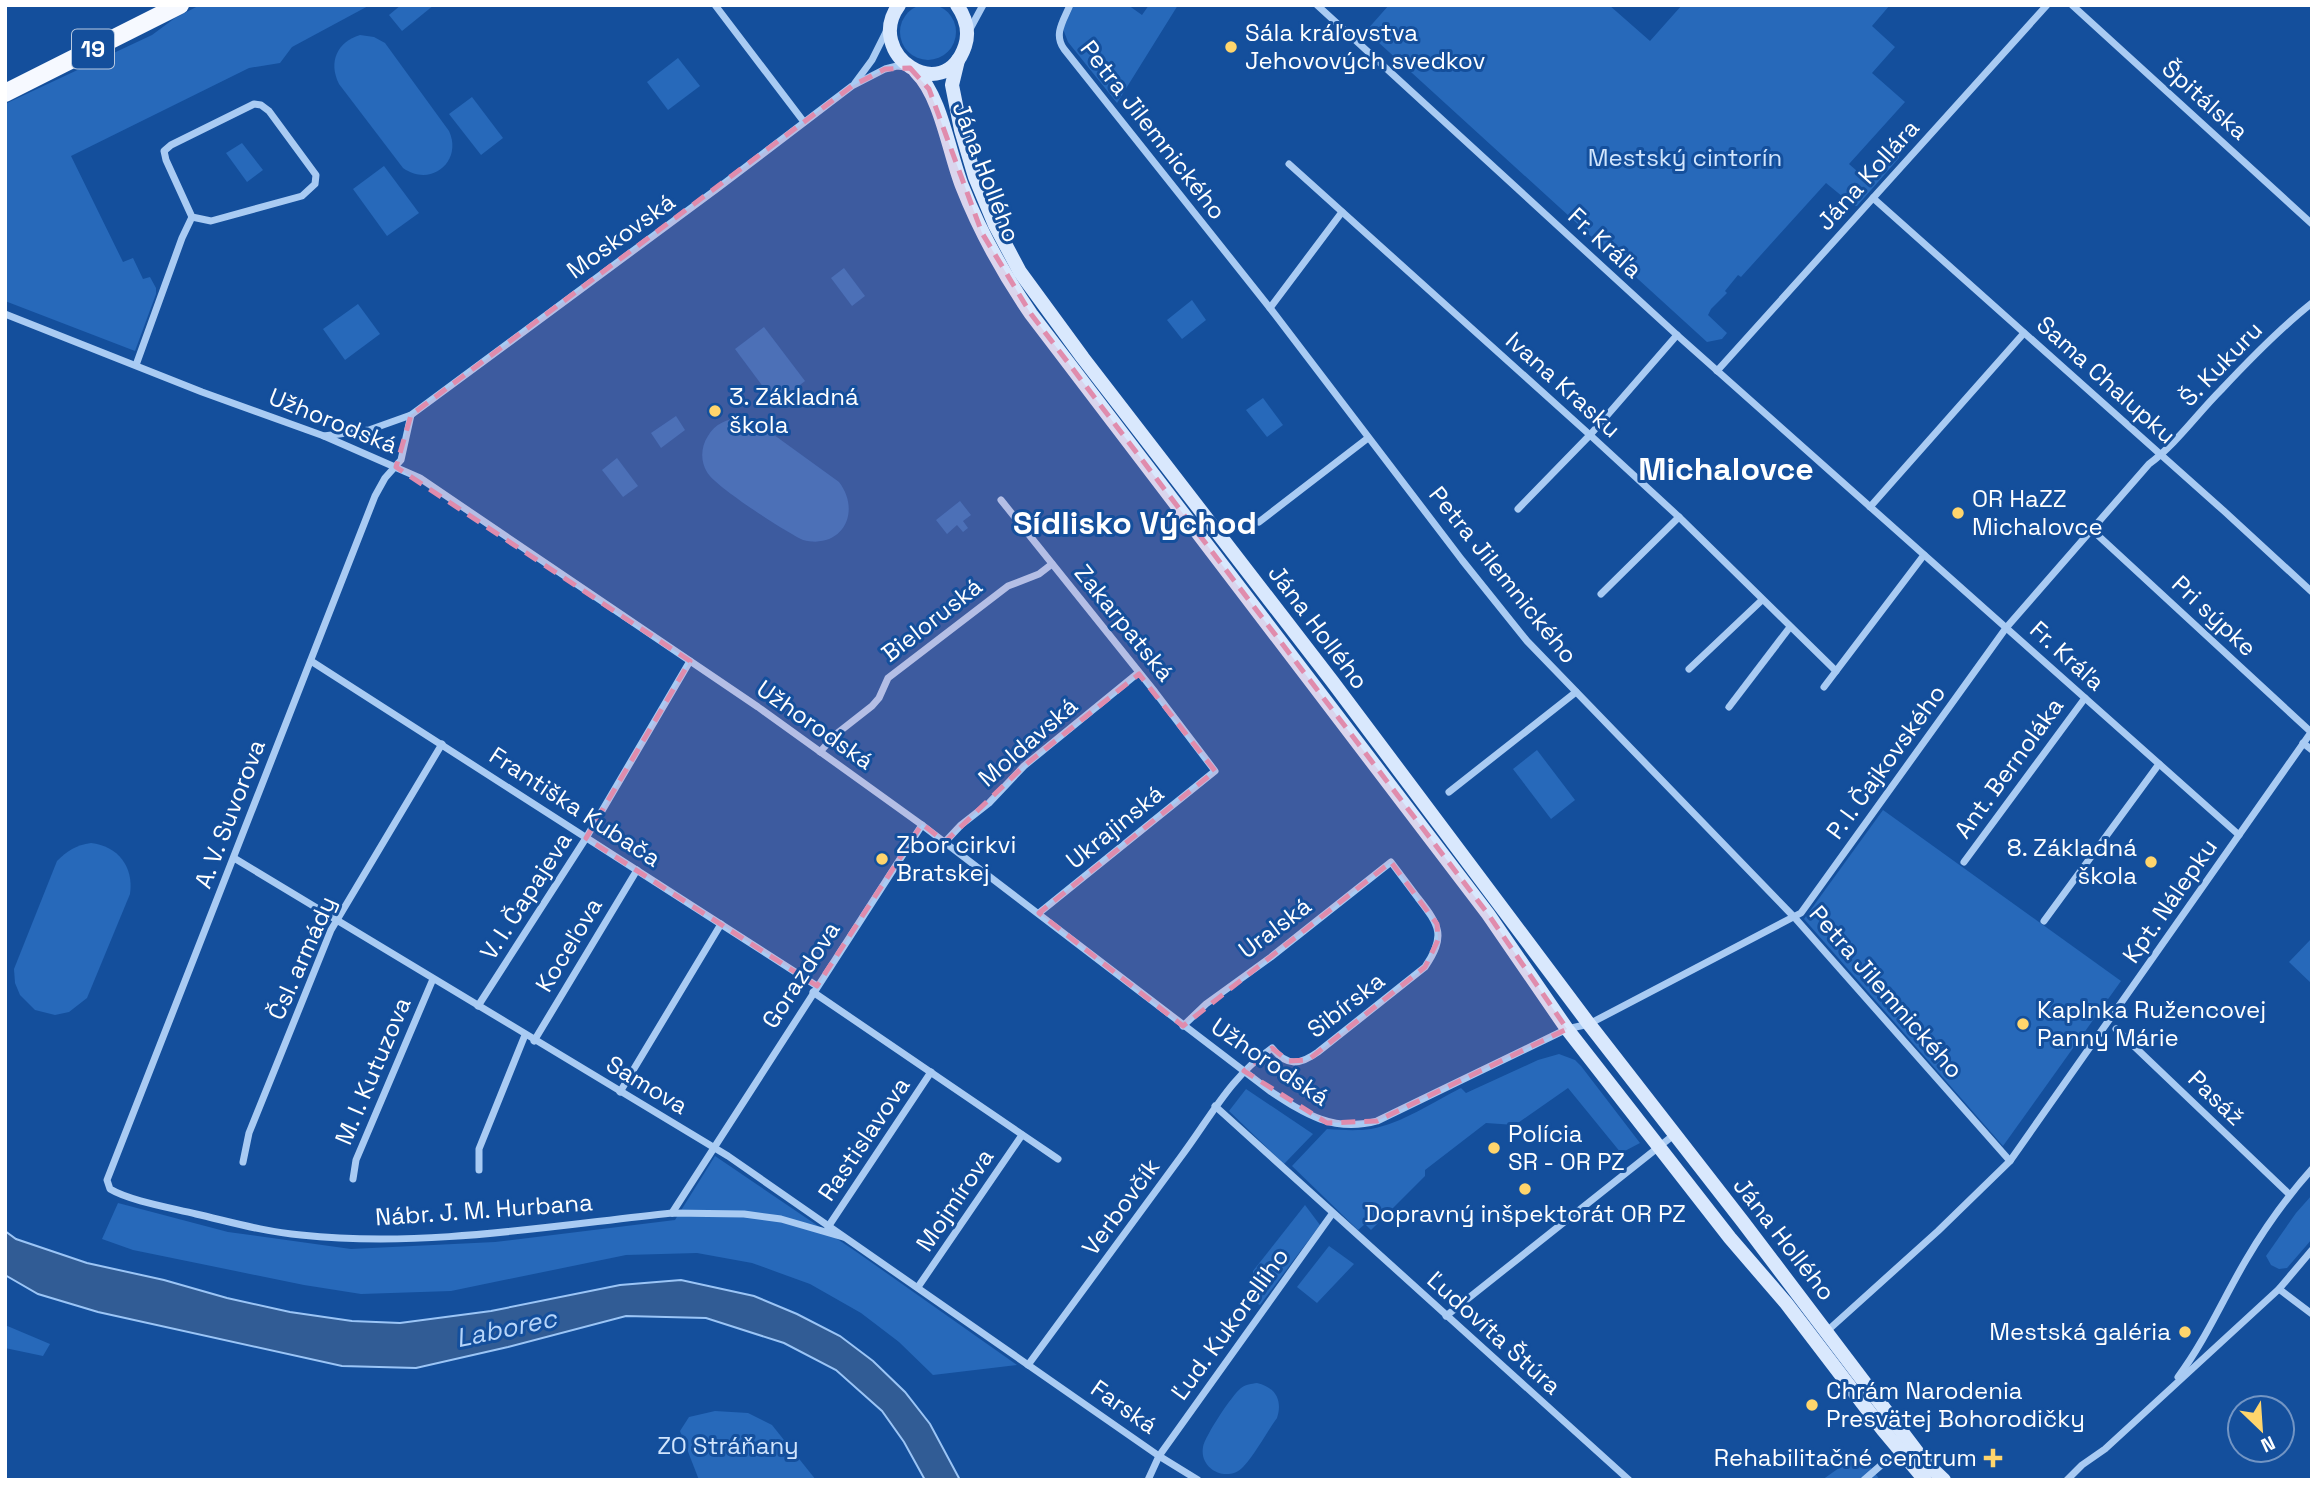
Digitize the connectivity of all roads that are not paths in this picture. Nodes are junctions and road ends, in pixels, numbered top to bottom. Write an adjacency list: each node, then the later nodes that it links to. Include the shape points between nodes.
1 (180, 5): 15 (main road, 19)
2 (715, 5): 16 (street)
3 (957, 5): 11 (street)
4 (983, 5): 11 (street)
5 (1070, 5): 24 (street, Petra Jilemnického, via 1059,31 1060,44)
6 (1317, 5): 27 (street, Fr. Kráľa)
7 (2047, 5): 18 (street, Jána Kollára)
8 (2073, 5): 21 (street, Špitálska)
9 (897, 6): 10 (street)
10 (890, 23): 13 (street, Jána Hollého, via 894,48); 14 (street, via 872,60)
11 (968, 37): 12 (street, Jána Hollého)
12 (958, 60): 13 (street, via 937,73); 22 (street, Jána Hollého, via 952,85 956,108)
13 (913, 70): 14 (street, via 891,68); 22 (street, Jána Hollého, via 929,89 961,184)
14 (852, 86): 16 (street, Moskovská)
15 (5, 93)
16 (804, 122): 31 (street, Moskovská)
17 (1289, 164): 19 (street, Ivana Krasku)
18 (1873, 198): 26 (street, Sama Chalupku); 29 (street, Jána Kollára)
19 (1342, 212): 24 (street); 32 (street, Ivana Krasku)
20 (192, 217): 20 (street, via 211,221 302,196 315,184 316,175 261,105 254,104 164,151); 28 (street)
21 (2312, 223)
22 (988, 229): 30 (street, Jána Hollého, via 1007,279)
23 (2312, 303): 35 (street, Š. Kukuru, via 2230,380)
24 (1270, 309): 34 (street, Petra Jilemnického)
25 (5, 314): 28 (street, Užhorodská)
26 (2024, 333): 35 (street, Sama Chalupku); 38 (street)
27 (1677, 335): 29 (street, Fr. Kráľa); 32 (street)
28 (136, 365): 33 (street, Užhorodská)
29 (1717, 371): 38 (street, Fr. Kráľa)
30 (1088, 377): 57 (street, Jána Hollého); 59 (street, Jána Hollého)
31 (411, 415): 33 (street, Moskovská, via 369,429); 36 (street)
32 (1590, 435): 39 (street); 40 (street, Ivana Krasku)
33 (324, 436): 36 (street, Užhorodská)
34 (1368, 438): 41 (street); 56 (street, Petra Jilemnického, via 1527,641)
35 (2161, 455): 42 (street, P. I. Čajkovského); 45 (street, Sama Chalupku)
36 (396, 467): 50 (street, A. V. Suvorova, via 375,496); 51 (street, Užhorodská, via 420,478)
37 (1001, 500): 44 (street, Zakarpatská)
38 (1870, 507): 43 (street, Fr. Kráľa)
39 (1518, 509)
40 (1679, 517): 46 (street); 47 (street, Ivana Krasku)
41 (1259, 522)
42 (2091, 529): 49 (street, P. I. Čajkovského); 61 (street, Pri sýpke)
43 (1924, 555): 49 (street, Fr. Kráľa); 53 (street)
44 (1052, 564): 54 (street, Zakarpatská); 65 (street, Bieloruská, via 1008,586 888,678 872,706)
45 (2312, 592)
46 (1601, 594)
47 (1762, 600): 48 (street, Ivana Krasku); 52 (street)
48 (1790, 627): 53 (street, Ivana Krasku); 60 (street)
49 (2006, 628): 58 (street, Fr. Kráľa); 80 (street, P. I. Čajkovského)
50 (311, 661): 63 (street, Františka Kubača); 73 (street, A. V. Suvorova)
51 (690, 661): 65 (street, Užhorodská); 71 (street, V. I. Čapajeva)
52 (1689, 669)
53 (1836, 671): 55 (street)
54 (1138, 673): 67 (street, Zakarpatská); 72 (street, Moldavská, via 1024,766)
55 (1824, 687)
56 (1576, 692): 68 (street); 80 (street, Petra Jilemnického)
57 (1343, 698): 59 (street); 77 (street, Jána Hollého)
58 (2085, 698): 66 (street, Fr. Kráľa); 75 (street, Ant. Bernoláka)
59 (1331, 707): 79 (street, Jána Hollého)
60 (1729, 708)
61 (2311, 731): 62 (street, Kpt. Nálepku)
62 (2303, 743): 64 (street); 70 (street, Kpt. Nálepku)
63 (442, 744): 71 (street, Františka Kubača); 81 (street, Čsl. armády)
64 (2312, 750)
65 (820, 752): 69 (street, Užhorodská)
66 (2159, 764): 70 (street, Fr. Kráľa); 82 (street)
67 (1215, 771): 78 (street, Ukrajinská)
68 (1449, 792)
69 (922, 825): 72 (street, Užhorodská); 85 (street, Gorazdova)
70 (2239, 835): 103 (street, Kpt. Nálepku)
71 (586, 838): 76 (street, Františka Kubača); 86 (street, V. I. Čapajeva)
72 (945, 842): 78 (street, Užhorodská)
73 (234, 858): 81 (street, Samova); 107 (street, A. V. Suvorova)
74 (1391, 862): 88 (street, Uralská); 93 (street, Sibírska, via 1437,924 1435,951 1425,967 1308,1060 1288,1061)
75 (1964, 862)
76 (636, 870): 83 (street, Františka Kubača); 92 (street, Koceľova)
77 (1501, 905): 79 (street); 87 (street, Jána Hollého)
78 (1039, 913): 88 (street, Užhorodská)
79 (1488, 914): 89 (street, Jána Hollého)
80 (1795, 918): 87 (street, P. I. Čajkovského); 103 (street, Petra Jilemnického)
81 (337, 919): 84 (street, Samova); 104 (street, Čsl. armády, via 249,1133)
82 (2044, 921)
83 (720, 924): 85 (street, Františka Kubača); 96 (street)
84 (433, 978): 86 (street, Samova); 108 (street, M. I. Kutuzova, via 356,1160)
85 (815, 989): 95 (street, Františka Kubača); 100 (street, Gorazdova)
86 (478, 1006): 91 (street, Samova)
87 (1589, 1024): 89 (street); 98 (street, Jána Hollého)
88 (1183, 1026): 94 (street, Užhorodská)
89 (1567, 1029): 94 (street, Užhorodská, via 1363,1125 1327,1123); 101 (street, Jána Hollého)
90 (2116, 1030): 110 (street, Pasáž)
91 (525, 1035): 92 (street, Samova); 106 (street, via 479,1149)
92 (534, 1041): 96 (street, Samova)
93 (1272, 1048): 94 (street, Verbovčík)
94 (1244, 1071): 97 (street, Verbovčík)
95 (931, 1072): 99 (street, Františka Kubača); 114 (street, Rastislavova)
96 (620, 1092): 100 (street, Samova)
97 (1215, 1106): 113 (street); 123 (street, Verbovčík)
98 (1675, 1134): 101 (street); 109 (street, Jána Hollého)
99 (1023, 1135): 102 (street, Františka Kubača); 117 (street, Mojmírova)
100 (713, 1147): 112 (street); 114 (street, Samova)
101 (1658, 1147): 111 (street, Jána Hollého); 120 (street)
102 (1058, 1159)
103 (2010, 1161): 121 (street, Kpt. Nálepku)
104 (243, 1162)
105 (2312, 1169): 110 (street)
106 (479, 1170)
107 (107, 1180): 112 (street, Nábr. J. M. Hurbana, via 114,1191 175,1209 274,1232 352,1239 423,1239)
108 (353, 1180)
109 (1714, 1185): 111 (street); 121 (street, Jána Hollého)
110 (2289, 1194): 124 (street)
111 (1698, 1197): 122 (street, Jána Hollého)
112 (671, 1213): 115 (street, Nábr. J. M. Hurbana, via 781,1219)
113 (1332, 1214): 120 (street, Ľudovíta Štúra); 125 (street, Ľud. Kukorelliho)
114 (828, 1227): 115 (street, Samova)
115 (843, 1237): 117 (street, Samova)
116 (2312, 1250): 118 (street)
117 (918, 1287): 123 (street, Samova)
118 (2279, 1289): 119 (street); 124 (street)
119 (2312, 1314)
120 (1446, 1316): 129 (street, Ľudovíta Štúra)
121 (1826, 1332): 122 (street, Kpt. Nálepku); 132 (street, Jána Hollého, via 1924,1461)
122 (1815, 1342): 131 (street, Jána Hollého)
123 (1028, 1365): 125 (street, Farská)
124 (2167, 1391): 133 (street)
125 (1159, 1456): 127 (street, Ľud. Kukorelliho); 128 (street, Farská)
126 (1888, 1460): 130 (street)
127 (1149, 1480)
128 (1198, 1480)
129 (1629, 1480)
130 (1864, 1480)
131 (1925, 1480)
132 (1944, 1480)
133 (2067, 1480)

